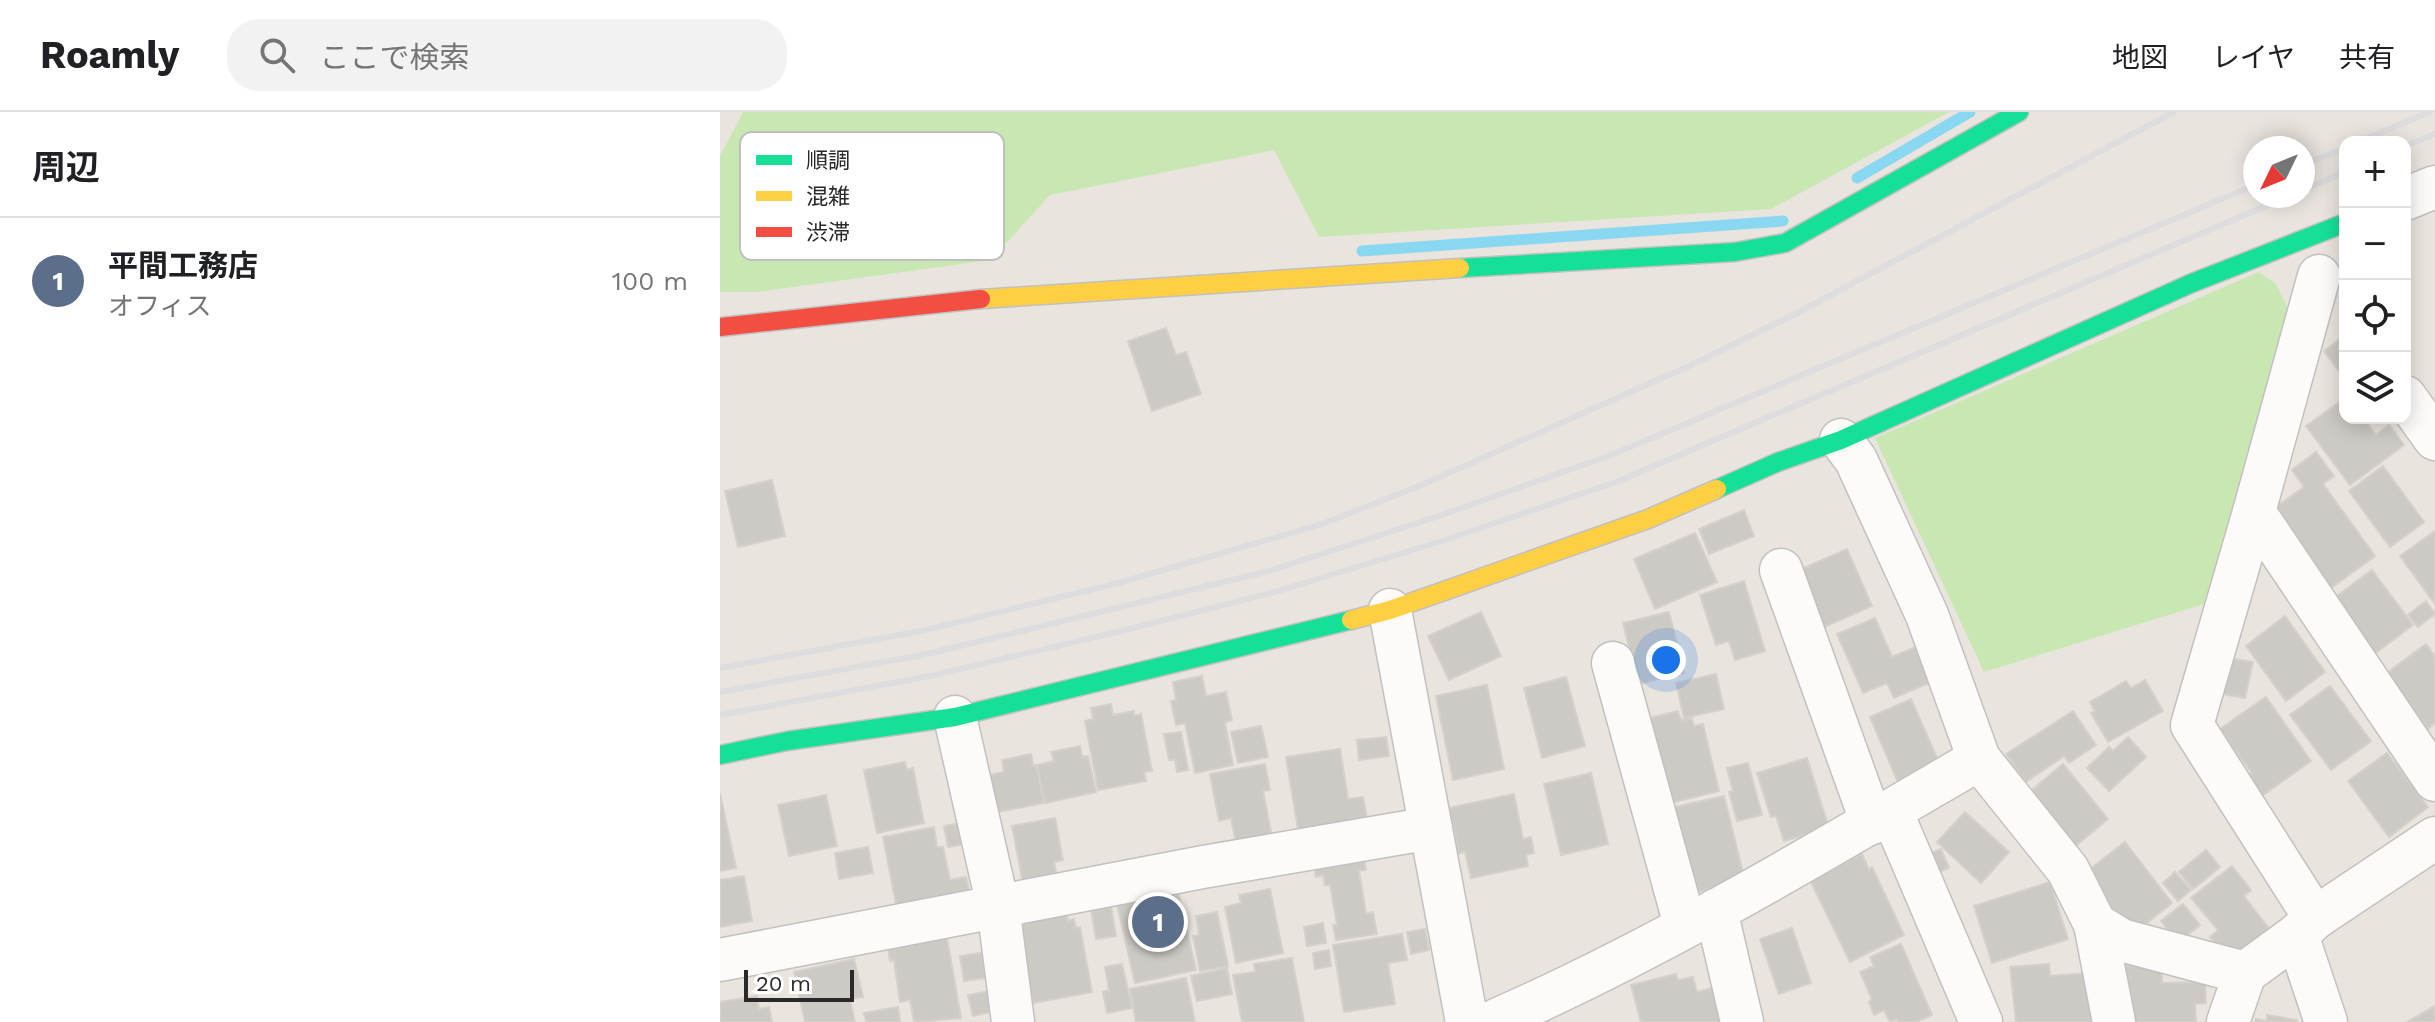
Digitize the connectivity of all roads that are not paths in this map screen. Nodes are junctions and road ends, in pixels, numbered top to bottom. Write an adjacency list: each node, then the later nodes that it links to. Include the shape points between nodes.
1 (2019, 112): 8 (street, via 1785,243 1735,252 1151,285)
2 (2435, 187): 3 (street)
3 (2411, 197)
4 (2339, 225): 5 (street)
5 (2292, 244): 6 (street); 11 (street, via 2192,283)
6 (2319, 276): 7 (street); 12 (street)
7 (2339, 304)
8 (720, 327)
9 (2411, 405): 10 (street)
10 (2435, 439)
11 (1841, 440): 14 (street, via 1648,519); 18 (street, via 1856,460 1927,615)
12 (2254, 512): 19 (street); 26 (street, via 2192,725)
13 (1781, 570): 20 (street)
14 (1390, 610): 16 (street); 21 (street)
15 (1613, 663): 24 (street)
16 (955, 717): 17 (street); 23 (street)
17 (720, 755)
18 (1979, 759): 20 (street); 25 (street, via 2068,870)
19 (2435, 780)
20 (1881, 817): 24 (street); 33 (street)
21 (1431, 828): 23 (street); 30 (street)
22 (2435, 838): 26 (street)
23 (998, 906): 27 (street); 29 (street)
24 (1700, 918): 31 (street); 32 (street)
25 (2095, 924): 28 (street, via 2121,940); 34 (street)
26 (2306, 926): 28 (street); 36 (street)
27 (720, 960)
28 (2245, 973): 35 (street)
29 (1013, 1022)
30 (1467, 1022)
31 (1492, 1022)
32 (1742, 1022)
33 (1981, 1022)
34 (2114, 1022)
35 (2228, 1022)
36 (2326, 1022)

